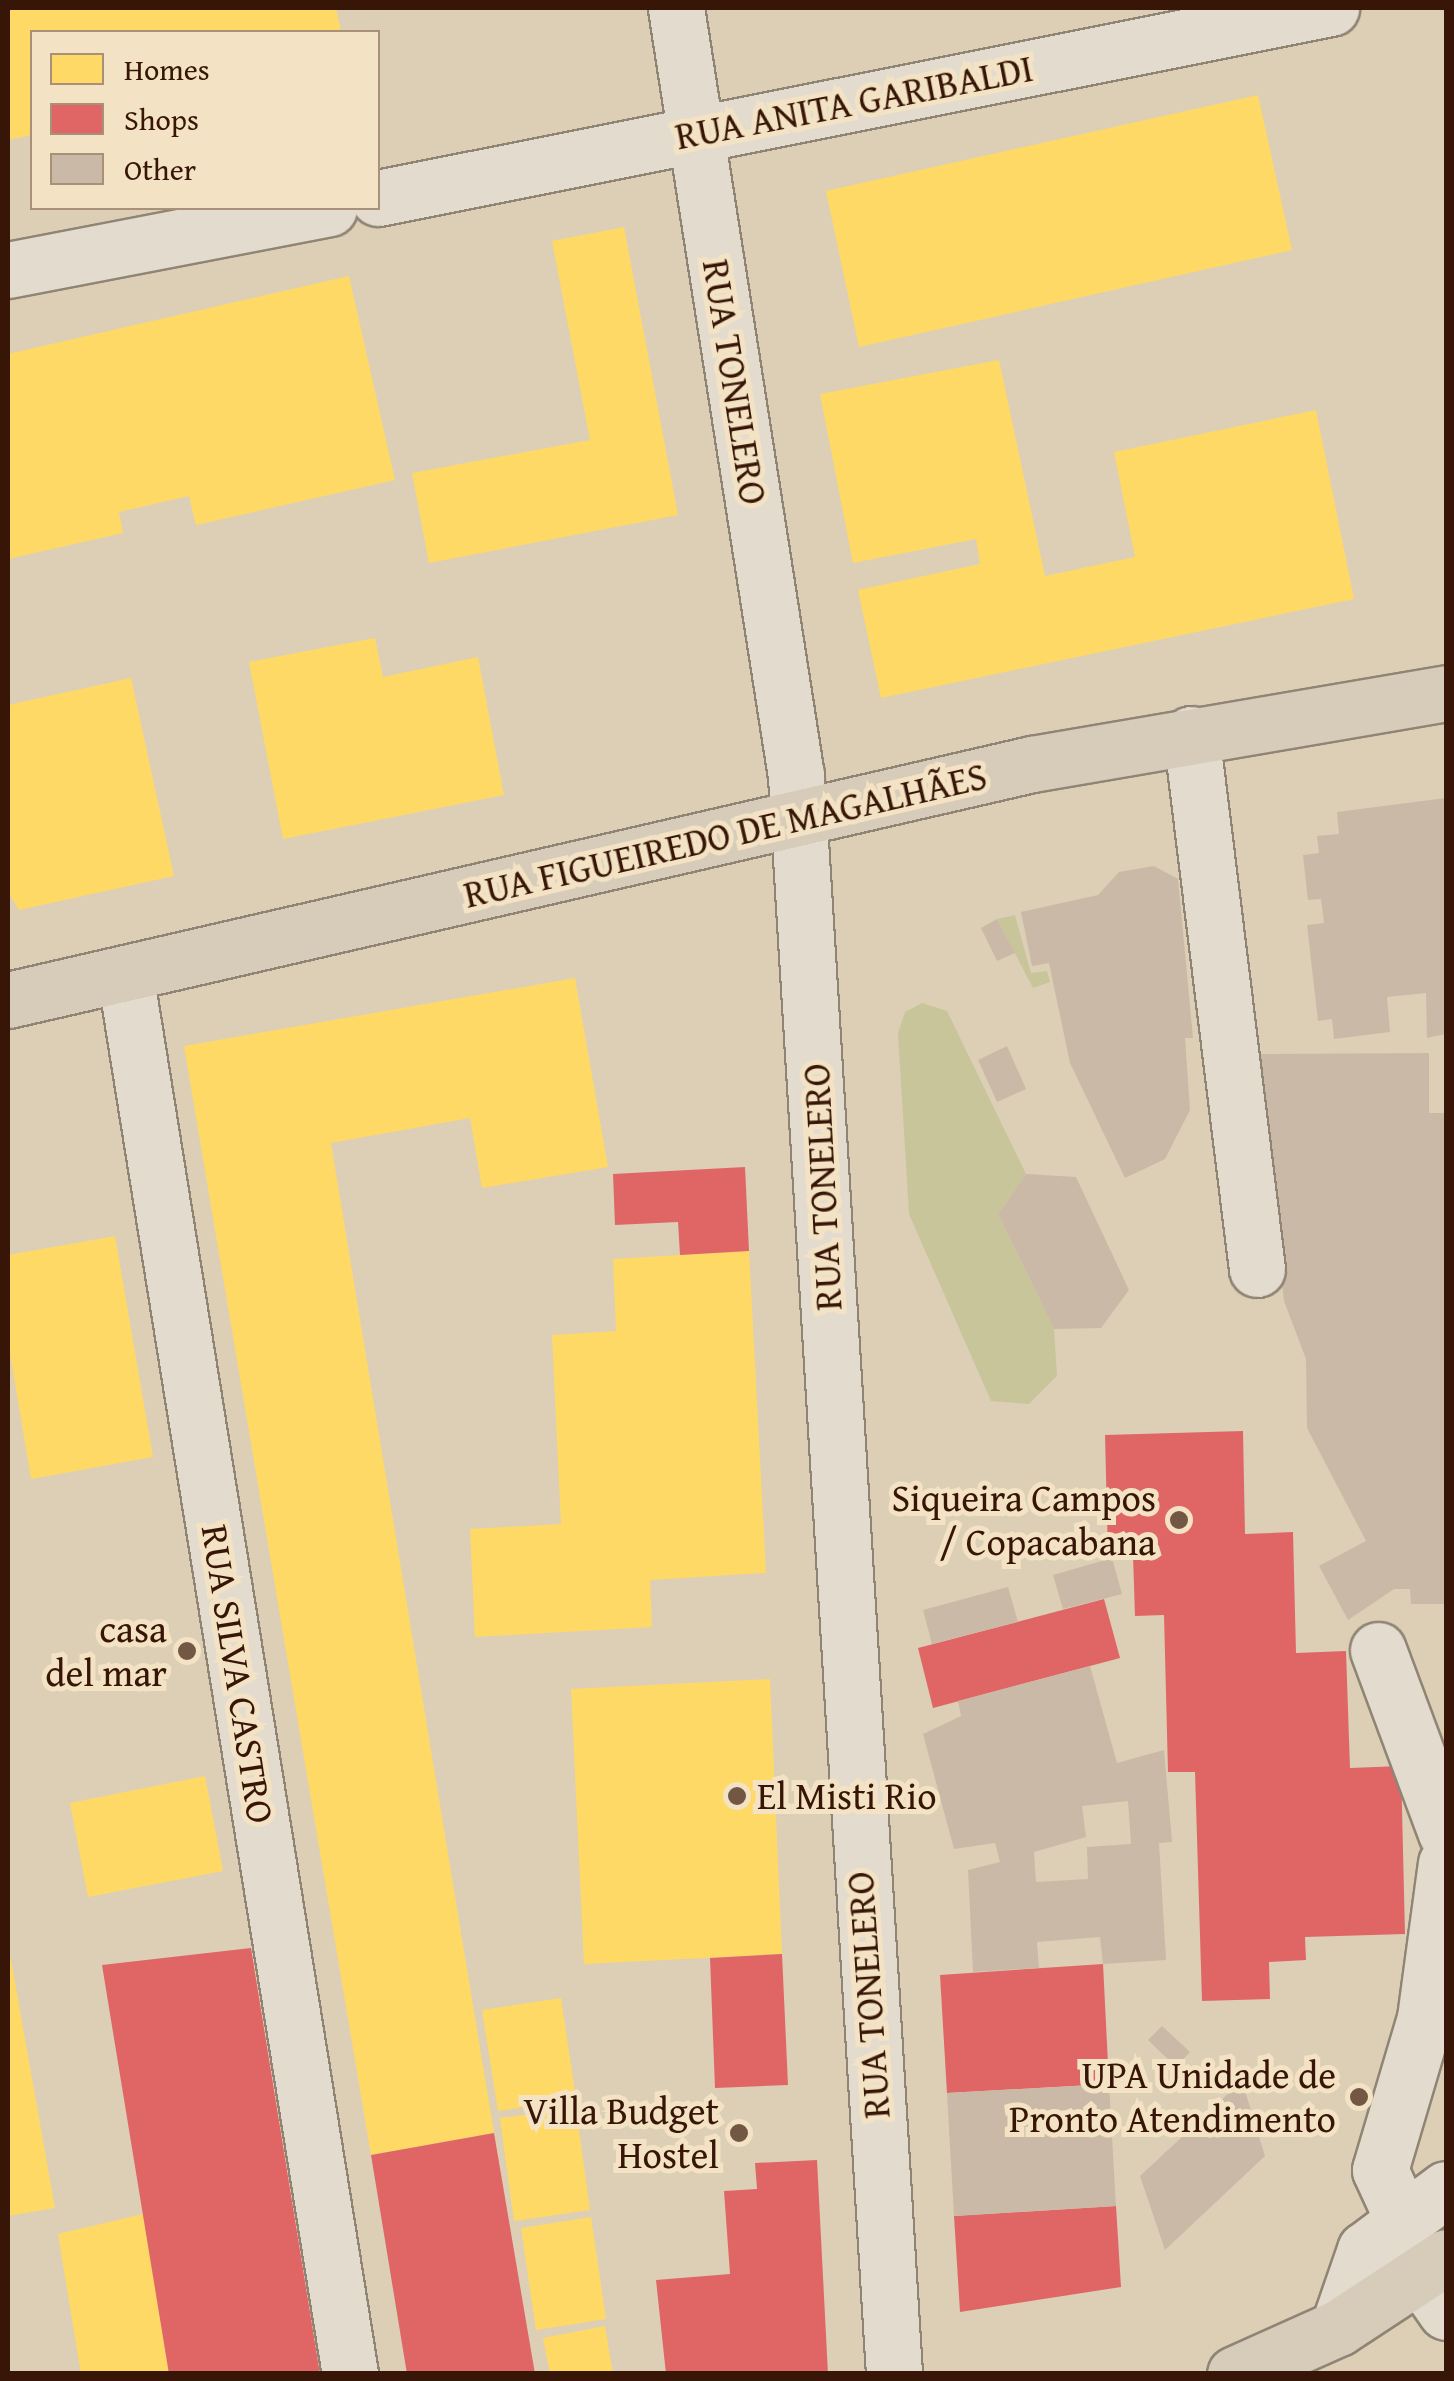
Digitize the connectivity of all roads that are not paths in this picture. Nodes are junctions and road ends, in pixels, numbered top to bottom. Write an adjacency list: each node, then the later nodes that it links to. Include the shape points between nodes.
1 (676, 8): 3 (street, RUA TONELERO)
2 (1331, 8): 3 (street, RUA ANITA GARIBALDI)
3 (696, 131): 4 (street, RUA ANITA GARIBALDI); 9 (street, RUA TONELERO)
4 (380, 198)
5 (319, 210): 6 (street)
6 (8, 270)
7 (1446, 693): 8 (main road, RUA FIGUEIREDO DE MAGALHÃES)
8 (1191, 734): 9 (main road, RUA FIGUEIREDO DE MAGALHÃES); 12 (street)
9 (799, 816): 10 (main road, RUA FIGUEIREDO DE MAGALHÃES); 21 (street, RUA TONELERO)
10 (125, 974): 11 (main road, RUA FIGUEIREDO DE MAGALHÃES); 20 (street, RUA SILVA CASTRO)
11 (8, 1000)
12 (1257, 1269)
13 (1378, 1650): 14 (street)
14 (1446, 1833)
15 (1446, 1863): 16 (street, via 1425,2018 1380,2170)
16 (1425, 2204): 18 (street, via 1365,2250)
17 (1438, 2281): 18 (main road)
18 (1338, 2328): 19 (main road)
19 (1246, 2372)
20 (350, 2374)
21 (894, 2374)

